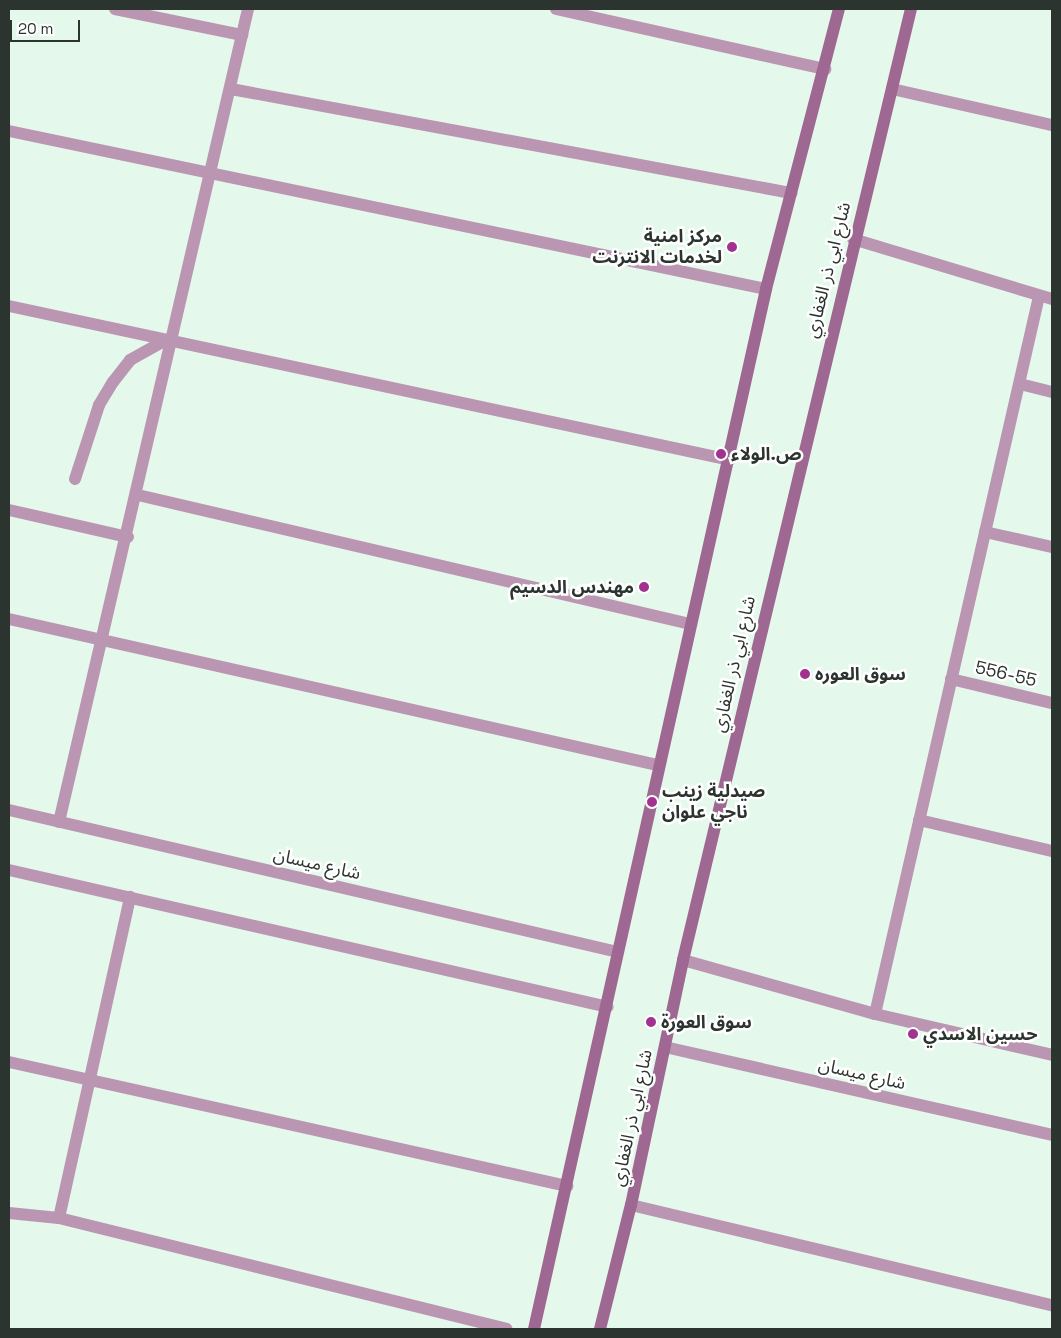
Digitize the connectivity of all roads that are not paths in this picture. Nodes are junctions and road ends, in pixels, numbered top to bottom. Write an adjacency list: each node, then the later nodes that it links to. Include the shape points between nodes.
1 (115, 9): 6 (street)
2 (248, 9): 6 (street)
3 (556, 9): 7 (street)
4 (839, 9): 7 (main road)
5 (911, 9): 9 (main road, شارع ابي ذر الغفاري)
6 (242, 36): 8 (street)
7 (825, 68): 13 (main road)
8 (231, 89): 12 (street); 13 (street)
9 (892, 89): 10 (street); 14 (main road, شارع ابي ذر الغفاري)
10 (1052, 125)
11 (9, 131): 12 (street)
12 (212, 174): 15 (street); 19 (street)
13 (791, 193): 15 (main road)
14 (853, 239): 16 (street); 42 (main road, شارع ابي ذر الغفاري)
15 (766, 289): 22 (main road)
16 (1039, 296): 17 (street); 20 (street)
17 (1052, 299)
18 (9, 306): 19 (street)
19 (170, 340): 22 (street); 23 (street, via 130,360 113,382 99,405); 24 (street)
20 (1020, 384): 21 (street); 26 (street)
21 (1052, 392)
22 (730, 460): 30 (main road)
23 (75, 479)
24 (138, 495): 27 (street); 30 (street)
25 (9, 510): 27 (street)
26 (985, 532): 28 (street); 32 (street)
27 (128, 537): 31 (street)
28 (1052, 547)
29 (9, 619): 31 (street)
30 (690, 624): 34 (main road)
31 (104, 640): 34 (street); 37 (street)
32 (951, 680): 33 (street, 556-55); 36 (street)
33 (1052, 703)
34 (657, 764): 41 (main road)
35 (9, 810): 37 (street, شارع ميسان)
36 (919, 820): 38 (street); 44 (street)
37 (59, 822): 41 (street, شارع ميسان)
38 (1052, 851)
39 (9, 870): 40 (street)
40 (130, 897): 43 (street); 48 (street)
41 (618, 952): 43 (main road)
42 (683, 960): 44 (street); 45 (main road, شارع ابي ذر الغفاري)
43 (608, 1007): 50 (main road)
44 (874, 1014): 46 (street)
45 (664, 1047): 49 (street, شارع ميسان); 51 (main road, شارع ابي ذر الغفاري)
46 (1052, 1055)
47 (9, 1062): 48 (street)
48 (89, 1080): 50 (street); 53 (street)
49 (1052, 1135)
50 (567, 1186): 56 (main road)
51 (631, 1205): 54 (street); 57 (main road, شارع ابي ذر الغفاري)
52 (9, 1213): 53 (street)
53 (59, 1218): 55 (street)
54 (1052, 1305)
55 (506, 1329)
56 (534, 1329)
57 (600, 1329)

